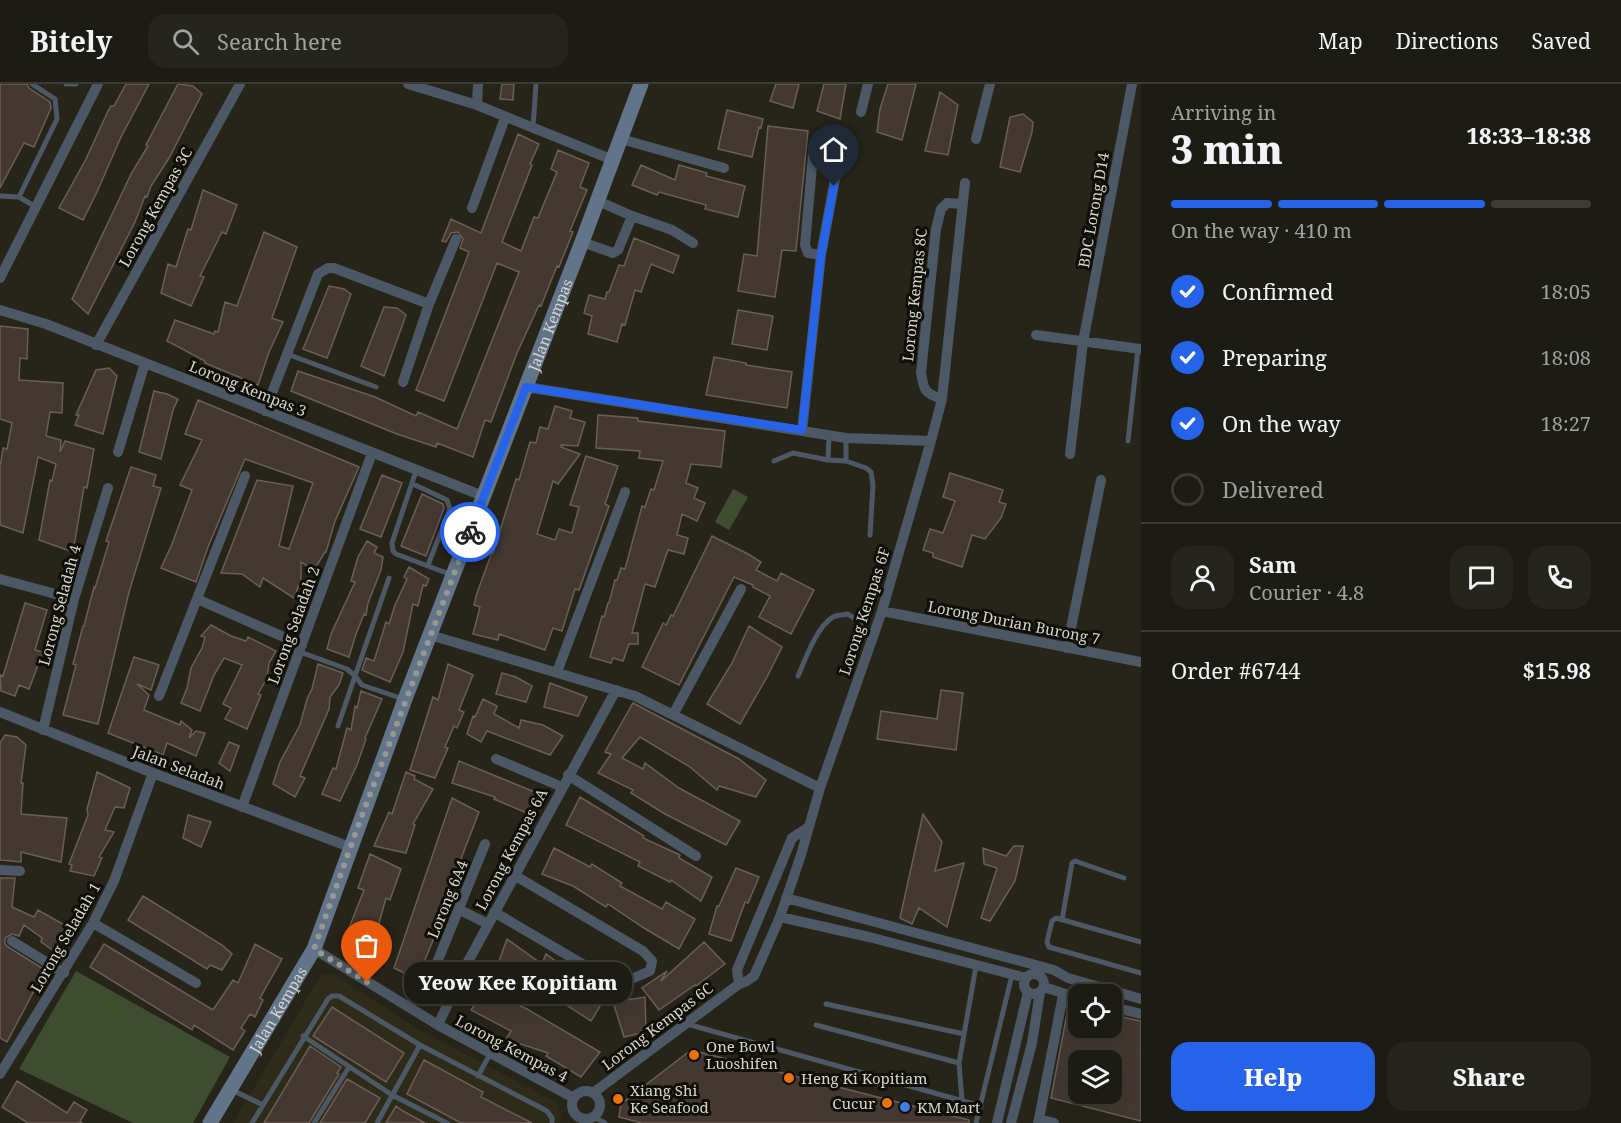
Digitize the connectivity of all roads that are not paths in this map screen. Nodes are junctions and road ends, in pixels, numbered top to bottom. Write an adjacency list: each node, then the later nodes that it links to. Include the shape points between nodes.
1 (32, 84): 24 (lane, via 55,99 57,119)
2 (66, 84): 3 (lane)
3 (76, 84)
4 (98, 84): 27 (street)
5 (240, 84): 39 (street, Lorong Kempas 3C)
6 (408, 84): 13 (street)
7 (478, 84): 14 (street)
8 (536, 84): 17 (lane)
9 (641, 84): 18 (street, Jalan Kempas)
10 (868, 84): 15 (street)
11 (990, 84): 19 (street)
12 (1132, 84): 38 (street, BDC Lorong D14)
13 (427, 87): 14 (street)
14 (477, 105): 16 (street)
15 (861, 112)
16 (505, 118): 17 (street); 28 (street)
17 (533, 129): 20 (street)
18 (621, 139): 20 (street, Jalan Kempas); 21 (street)
19 (976, 139)
20 (613, 160): 25 (street, Jalan Kempas)
21 (724, 168)
22 (965, 183): 26 (street)
23 (0, 196): 24 (lane)
24 (19, 197): 27 (lane)
25 (598, 201): 29 (street); 31 (street, Jalan Kempas)
26 (963, 204): 46 (street); 46 (street, Lorong Kempas 8C, via 947,203 940,209 936,229 921,373 927,393)
27 (36, 207): 34 (street)
28 (472, 208)
29 (632, 216): 31 (street, via 618,250 613,253); 32 (street, via 672,230)
30 (456, 239): 35 (street)
31 (582, 242): 45 (street, Jalan Kempas)
32 (693, 243)
33 (821, 255): 33 (street, via 838,162 836,156 817,151 813,154 805,245 808,253); 48 (street)
34 (0, 278)
35 (429, 304): 41 (street, via 328,268 314,279); 43 (street)
36 (0, 310): 39 (street, Lorong Kempas 3)
37 (1036, 334): 38 (street)
38 (1083, 342): 40 (street); 55 (street, BDC Lorong D14)
39 (96, 345): 42 (street, Lorong Kempas 3)
40 (1140, 349): 52 (lane)
41 (286, 354): 44 (lane); 47 (street)
42 (145, 363): 47 (street, Lorong Kempas 3); 53 (street)
43 (403, 382)
44 (376, 387)
45 (526, 387): 48 (street); 65 (street, Jalan Kempas)
46 (942, 399): 51 (street)
47 (265, 411): 54 (street, Lorong Kempas 3)
48 (802, 430): 49 (street)
49 (829, 435): 50 (street); 56 (lane)
50 (846, 438): 51 (street); 58 (lane)
51 (932, 441): 74 (street, Lorong Kempas 6F)
52 (1128, 441)
53 (118, 452)
54 (372, 453): 59 (street, Lorong Kempas 3); 78 (street, Lorong Seladah 2)
55 (1070, 454)
56 (828, 460): 57 (lane, via 793,453); 58 (lane)
57 (774, 461)
58 (846, 461): 66 (lane, via 871,472)
59 (416, 471): 62 (lane); 65 (street, Lorong Kempas 3)
60 (245, 476): 73 (street)
61 (1101, 480): 77 (street)
62 (413, 484): 67 (lane, via 447,500 450,509); 67 (lane, via 392,543 393,551)
63 (108, 488): 72 (street, Lorong Seladah 4)
64 (625, 492): 80 (street)
65 (483, 496): 68 (street, Jalan Kempas)
66 (870, 535)
67 (428, 565): 68 (lane)
68 (453, 575): 75 (street, Jalan Kempas)
69 (389, 578): 81 (lane)
70 (0, 579): 72 (street)
71 (741, 589): 87 (street)
72 (74, 599): 89 (street, Lorong Seladah 4)
73 (197, 599): 78 (street); 84 (street)
74 (882, 611): 76 (street, Lorong Kempas 6F); 77 (street, Lorong Durian Burong 7)
75 (430, 635): 80 (street); 85 (street, Jalan Kempas)
76 (872, 637): 82 (lane, via 865,626 848,614 834,616 822,627); 94 (street, Lorong Kempas 6F)
77 (1067, 648): 79 (street, Lorong Durian Burong 7)
78 (301, 649): 81 (lane, via 348,669); 95 (street, Lorong Seladah 2)
79 (1141, 662)
80 (557, 672): 83 (street)
81 (355, 676): 85 (lane, via 362,684); 88 (lane)
82 (798, 676)
83 (616, 690): 87 (street); 92 (street, Lorong Kempas 6A)
84 (159, 696)
85 (405, 699): 98 (street, Jalan Kempas)
86 (0, 712): 89 (street, Jalan Seladah)
87 (674, 714): 94 (street)
88 (338, 726)
89 (43, 730): 91 (street, Jalan Seladah)
90 (496, 759): 93 (street)
91 (153, 774): 95 (street, Jalan Seladah); 109 (street, Lorong Seladah 1, via 114,882)
92 (568, 775): 93 (street, Lorong Kempas 6A); 99 (street)
93 (562, 787): 102 (street, Lorong Kempas 6A)
94 (820, 788): 96 (street, Lorong Kempas 6C)
95 (242, 807): 98 (street, Jalan Seladah)
96 (809, 827): 104 (street, Lorong Kempas 6C); 123 (street, via 792,838 736,970)
97 (485, 844): 105 (street, Lorong 6A4)
98 (350, 847): 113 (street, Jalan Kempas)
99 (696, 856)
100 (0, 870): 101 (street)
101 (20, 871)
102 (514, 876): 106 (street, Lorong Kempas 6A); 106 (street, via 643,951 652,961 650,971 624,982 608,979)
103 (1124, 878): 108 (lane, via 1072,863)
104 (786, 898): 107 (street, Lorong Kempas 6C); 114 (street)
105 (460, 910): 110 (street); 115 (street, Lorong 6A4)
106 (494, 912): 110 (street, Lorong Kempas 6A)
107 (780, 917): 116 (street); 123 (street, Lorong Kempas 6C, via 754,976)
108 (1062, 920): 112 (lane); 118 (lane, via 1052,921 1049,947)
109 (93, 923): 117 (street, Lorong Seladah 1); 122 (street)
110 (488, 924): 133 (street, Lorong Kempas 6A)
111 (12, 941): 117 (street)
112 (1141, 942)
113 (314, 949): 133 (street, Lorong Kempas 4); 144 (street, Jalan Kempas)
114 (1008, 958): 120 (street); 121 (street, via 1054,970)
115 (435, 965)
116 (976, 965): 119 (street); 135 (lane)
117 (64, 973): 139 (street, Lorong Seladah 1)
118 (1141, 973)
119 (1012, 975): 120 (street); 150 (lane)
120 (1032, 976): 121 (street); 124 (street, via 1043,980); 125 (street, via 1025,987)
121 (1068, 978): 128 (street)
122 (196, 983)
123 (739, 984): 132 (street, Lorong Kempas 6C)
124 (1042, 989): 125 (street, via 1034,994); 126 (street); 163 (street)
125 (1028, 992): 162 (street)
126 (1063, 994): 127 (street); 153 (street)
127 (1068, 995)
128 (1141, 999)
129 (826, 1004): 135 (lane)
130 (1122, 1009): 131 (street)
131 (1141, 1014)
132 (685, 1024): 145 (street, Lorong Kempas 6C); 148 (lane)
133 (438, 1025): 138 (street, Lorong Kempas 4)
134 (816, 1025): 140 (lane)
135 (964, 1034): 140 (lane)
136 (303, 1036): 137 (lane, via 328,999 339,996); 141 (lane); 149 (lane)
137 (420, 1045): 143 (lane); 146 (lane)
138 (490, 1054): 143 (lane); 147 (street, Lorong Kempas 4)
139 (4, 1058): 142 (street, Lorong Seladah 1)
140 (959, 1063): 148 (lane)
141 (349, 1067): 146 (lane); 156 (lane)
142 (0, 1074)
143 (478, 1076): 159 (lane, via 547,1111)
144 (231, 1089): 149 (lane); 154 (street, Jalan Kempas)
145 (593, 1093): 147 (street, via 580,1092); 151 (street, via 600,1105)
146 (393, 1095): 157 (lane); 158 (lane)
147 (574, 1098): 152 (street, via 572,1107)
148 (962, 1101): 150 (lane)
149 (262, 1105): 155 (lane)
150 (981, 1106): 161 (lane)
151 (594, 1117): 152 (street); 160 (lane)
152 (577, 1120)
153 (1038, 1121): 164 (street)
154 (210, 1123)
155 (252, 1123)
156 (314, 1123)
157 (377, 1123)
158 (447, 1123)
159 (552, 1123)
160 (605, 1123)
161 (976, 1123)
162 (997, 1123)
163 (1011, 1123)
164 (1054, 1123)

